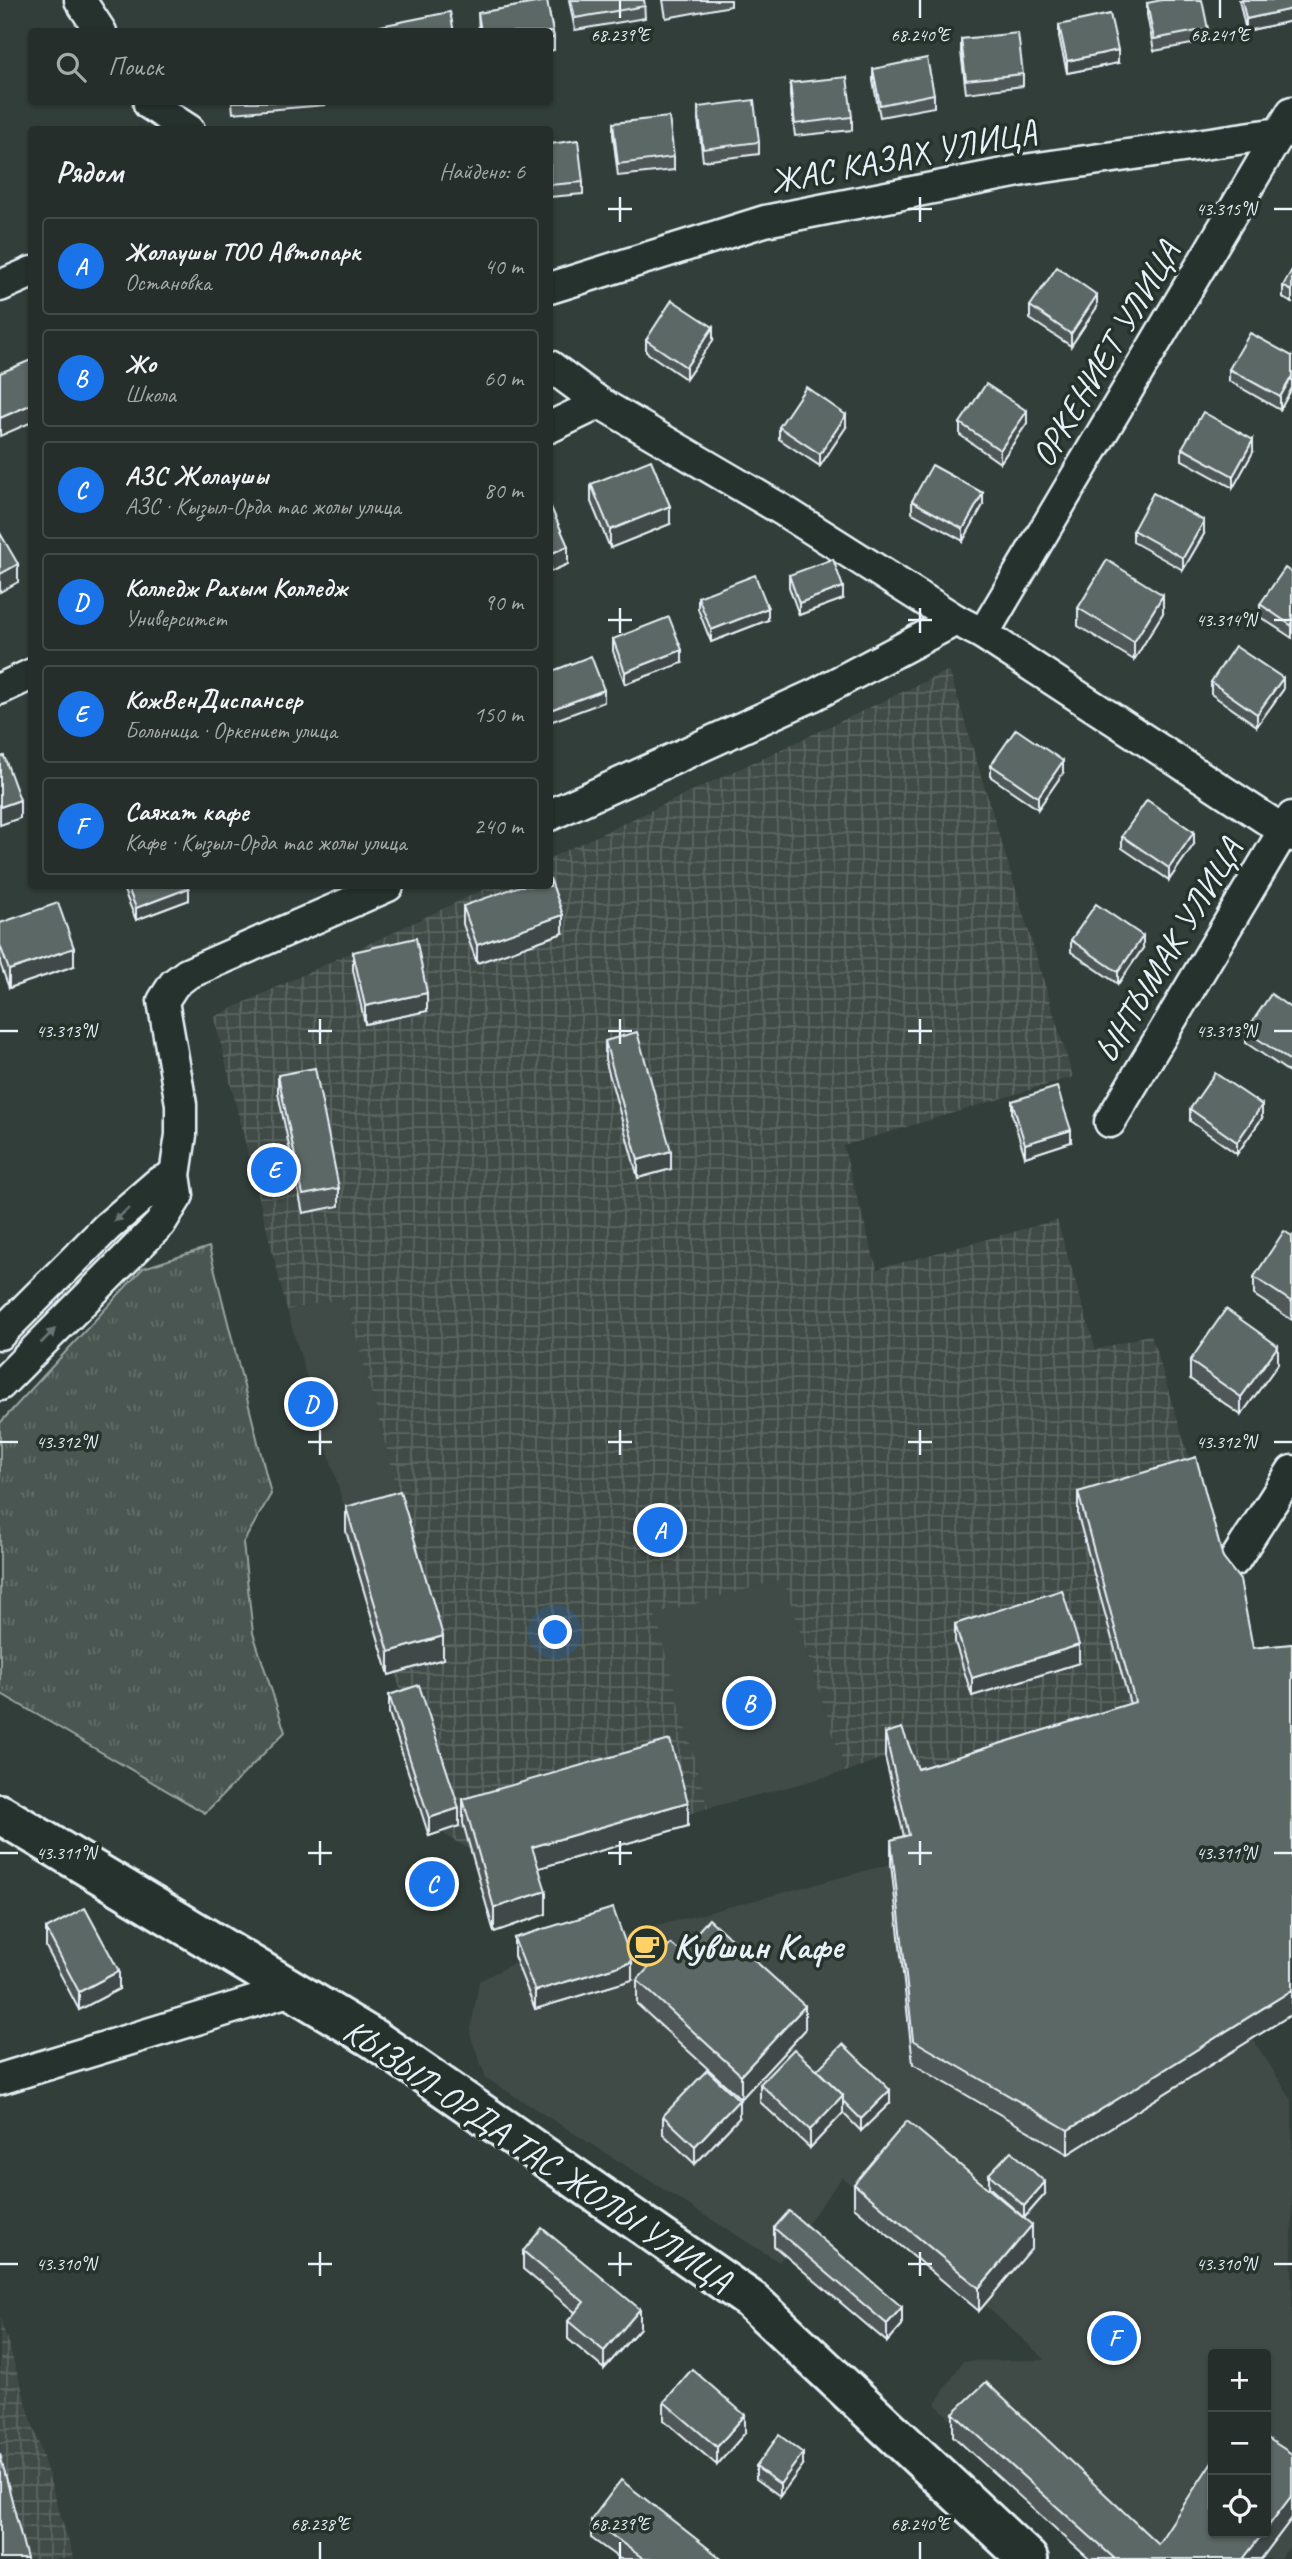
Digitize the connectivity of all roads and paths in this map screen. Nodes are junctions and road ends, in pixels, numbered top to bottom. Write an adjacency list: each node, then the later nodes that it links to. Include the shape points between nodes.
1 (80, 0): 2 (street)
2 (98, 28)
3 (153, 112): 5 (street)
4 (1286, 123): 8 (street, ЖАС КАЗАХ УЛИЦА, via 765,221); 13 (street, ОРКЕНИЕТ УЛИЦА)
5 (181, 126)
6 (28, 274): 7 (street)
7 (0, 286)
8 (553, 287)
9 (553, 368): 10 (street)
10 (600, 402): 11 (street); 12 (street)
11 (553, 426)
12 (956, 620): 13 (street); 16 (street, via 814,695)
13 (983, 634): 17 (street)
14 (28, 676): 15 (street)
15 (0, 688)
16 (553, 814)
17 (1289, 828): 19 (street, ЫНТЫМАК УЛИЦА)
18 (381, 889): 20 (street, via 187,974 174,984 163,1001 181,1104)
19 (1110, 1122)
20 (175, 1175): 21 (street, one-way to 21, via 158,1182 107,1227); 22 (street, one-way to 20, via 160,1224 178,1195)
21 (0, 1334)
22 (0, 1385)
23 (1292, 1472): 24 (street)
24 (1235, 1560)
25 (0, 1814): 26 (main road, КЫЗЫЛ-ОРДА ТАС ЖОЛЫ УЛИЦА)
26 (292, 1990): 27 (street); 28 (main road, КЫЗЫЛ-ОРДА ТАС ЖОЛЫ УЛИЦА, via 414,2066 751,2300)
27 (0, 2079)
28 (1028, 2559)

